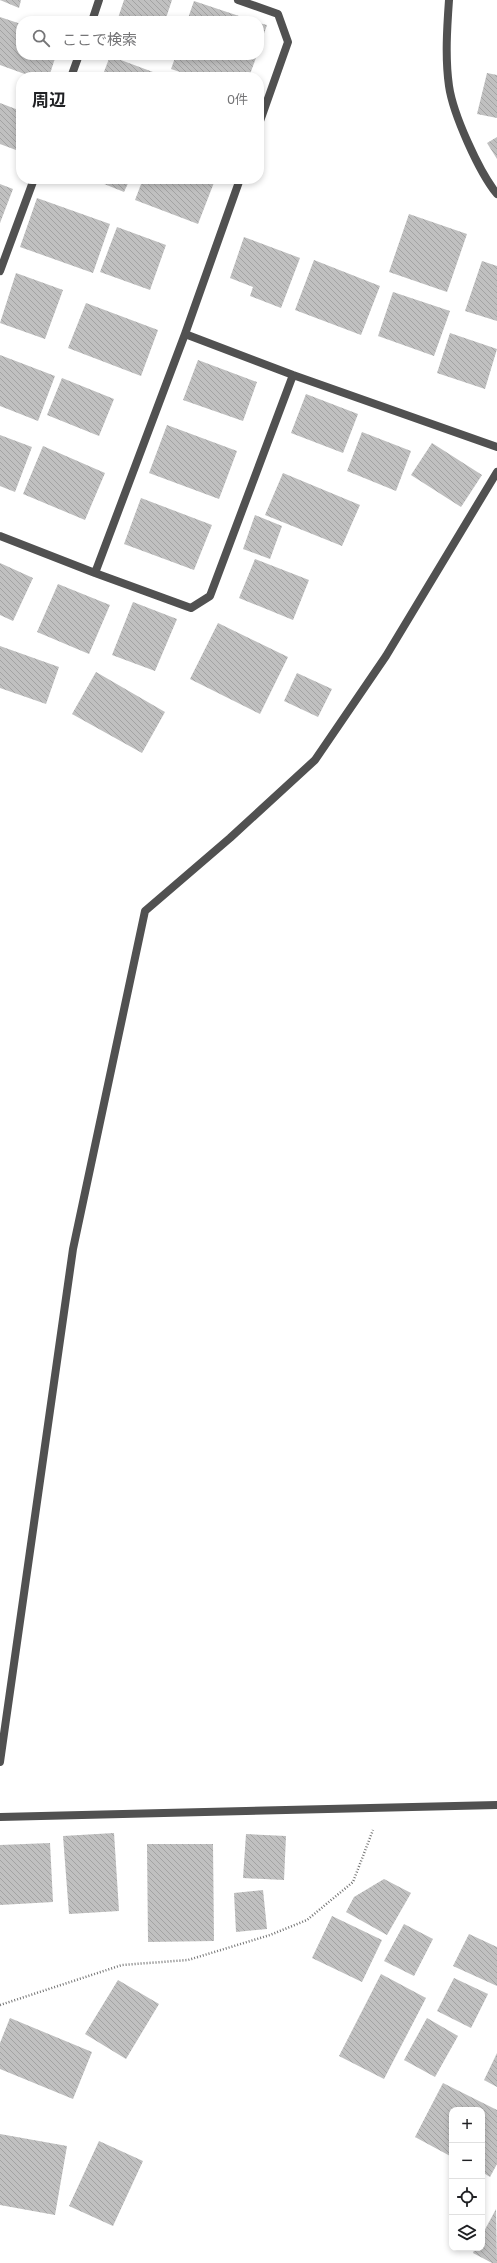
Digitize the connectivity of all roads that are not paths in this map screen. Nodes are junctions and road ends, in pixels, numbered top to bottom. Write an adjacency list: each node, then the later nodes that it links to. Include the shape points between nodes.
1 (99, 0): 4 (street)
2 (238, 0): 7 (street, via 278,14 288,42)
3 (449, 0): 10 (street, via 449,86 465,137)
4 (94, 16)
5 (77, 60): 6 (street)
6 (73, 72)
7 (264, 110)
8 (32, 184): 11 (street)
9 (238, 184): 12 (street)
10 (497, 194)
11 (0, 271)
12 (185, 334): 13 (street); 17 (street)
13 (293, 376): 14 (street); 17 (street, via 210,596 191,608)
14 (497, 447)
15 (497, 472): 18 (street, via 386,656 315,760 145,911 73,1249)
16 (0, 536): 17 (street)
17 (95, 573)
18 (0, 1762)
19 (497, 1805): 20 (street)
20 (0, 1816)

